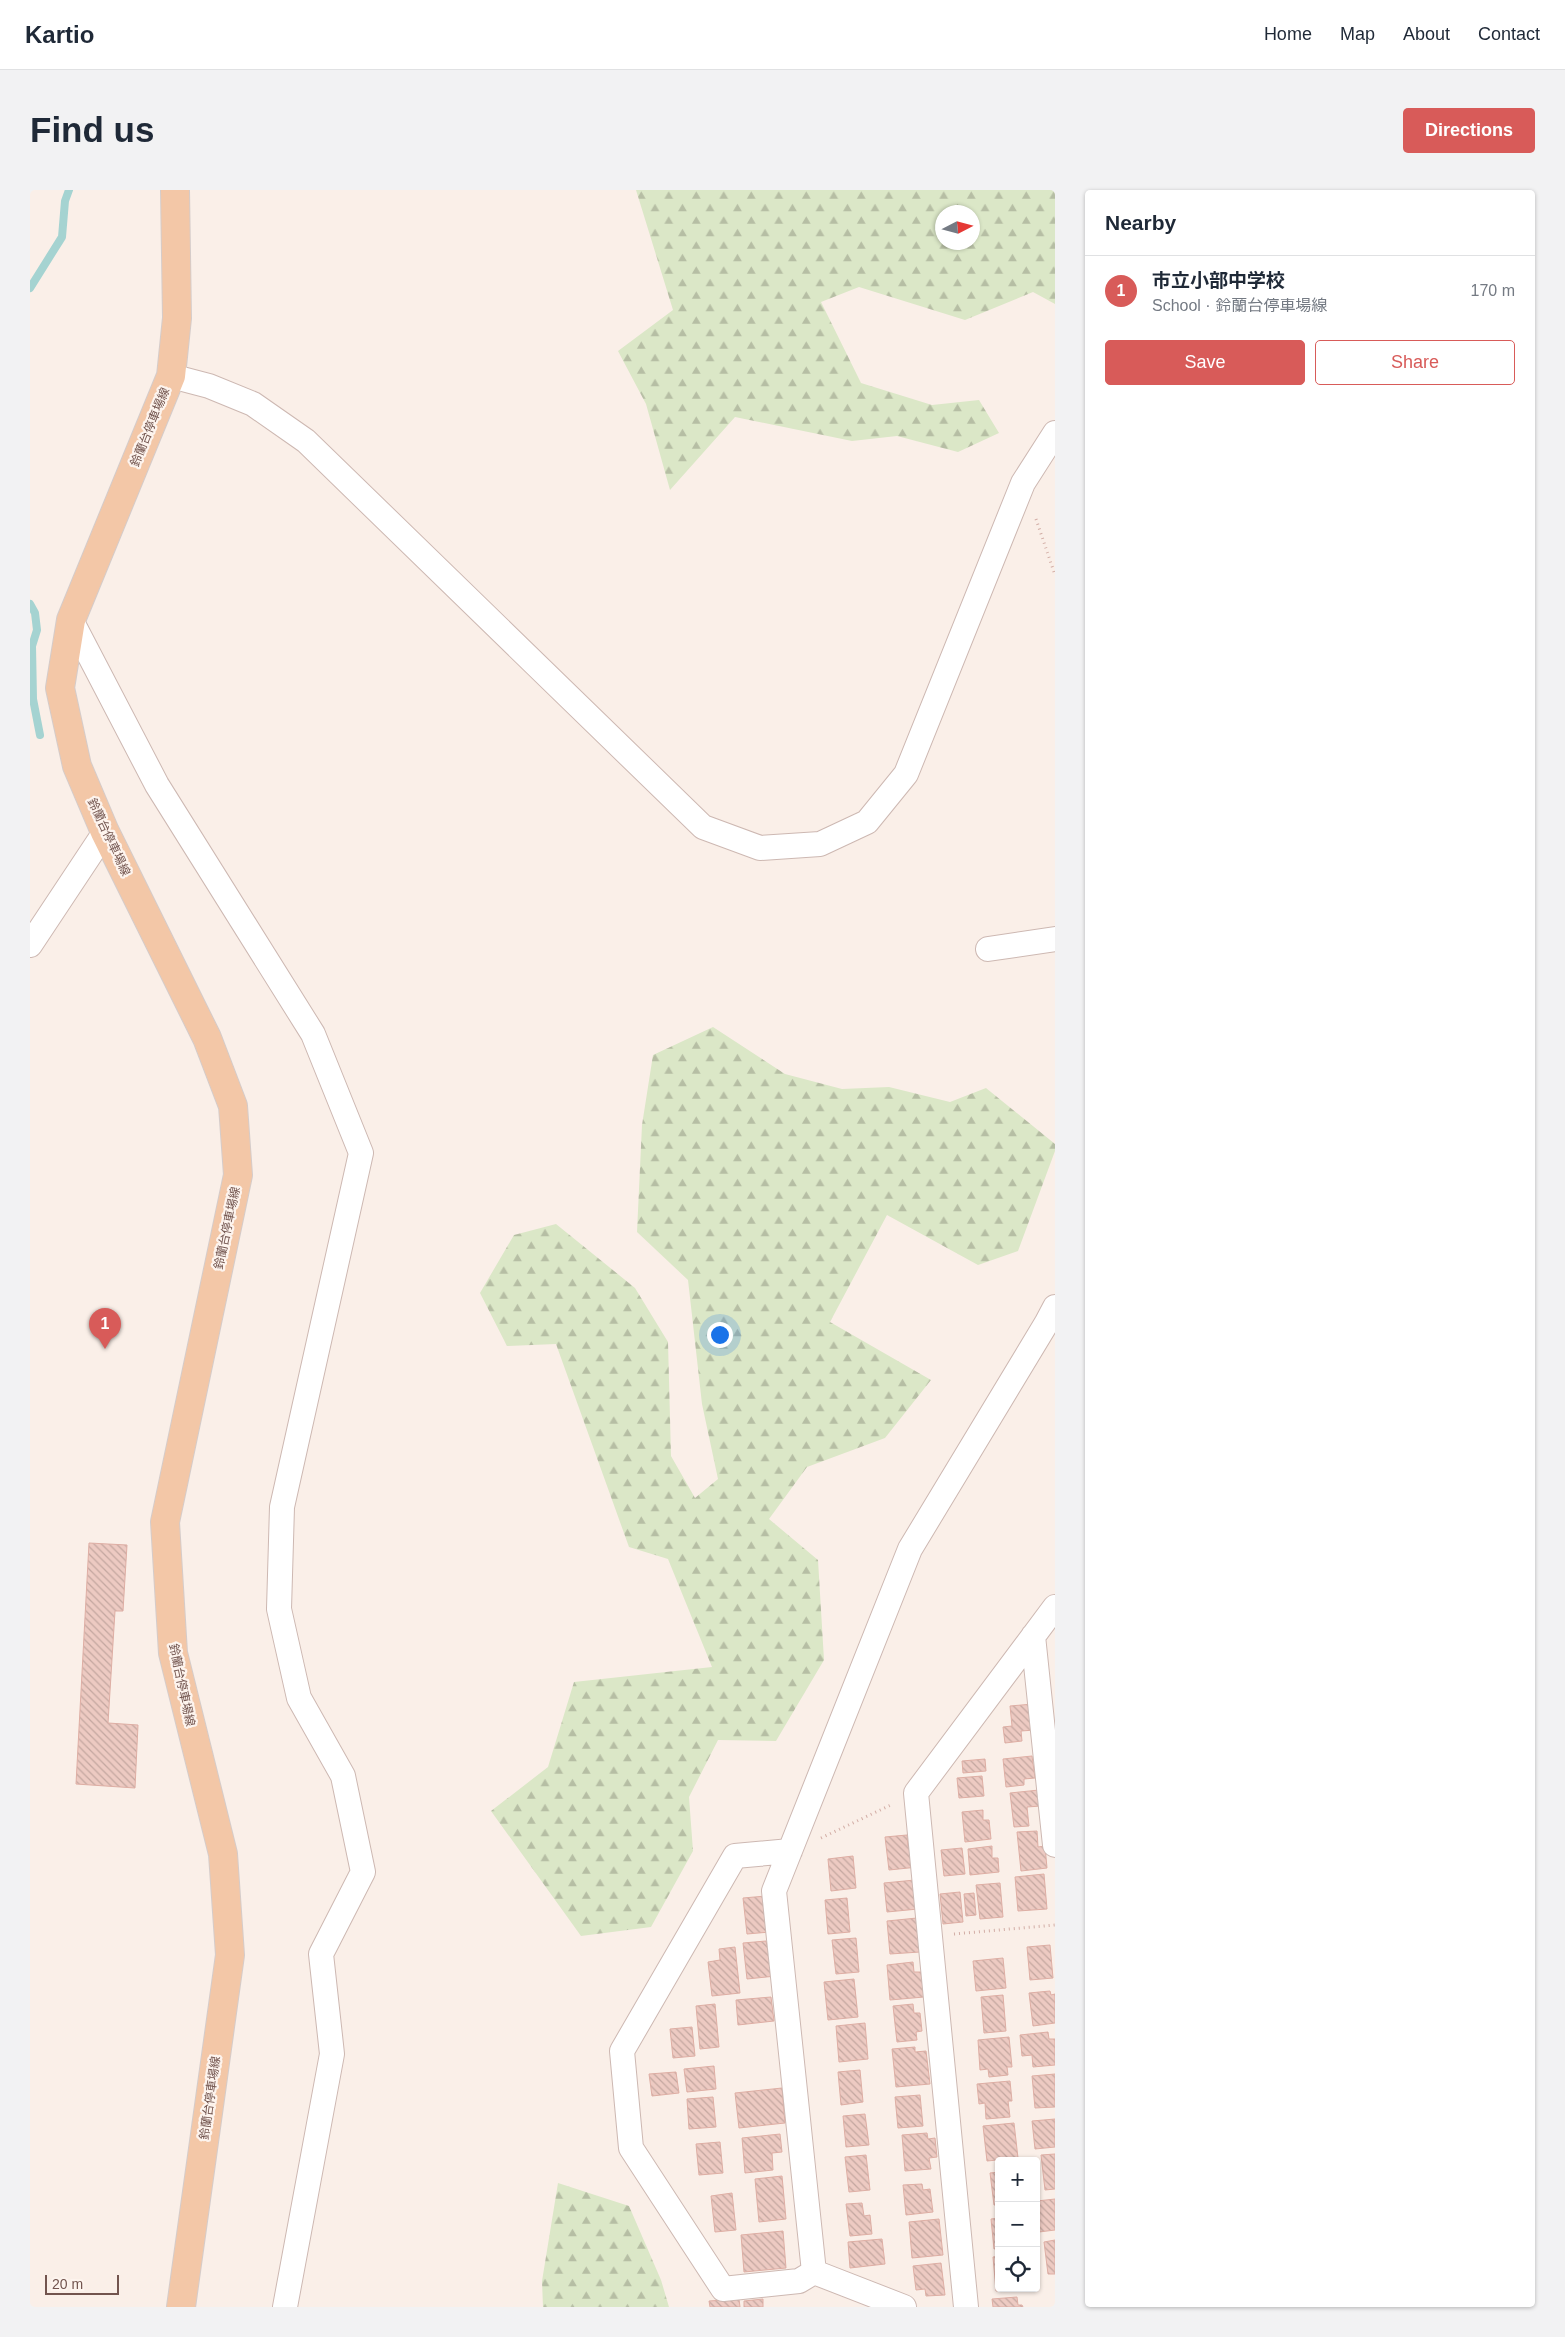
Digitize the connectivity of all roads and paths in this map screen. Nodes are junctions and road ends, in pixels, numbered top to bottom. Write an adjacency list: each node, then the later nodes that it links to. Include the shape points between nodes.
1 (175, 190): 2 (main road, 鈴蘭台停車場線, via 177,318)
2 (171, 376): 4 (street, via 209,386 253,404 306,441 703,827 760,848 820,844 867,822 906,774); 6 (main road, 鈴蘭台停車場線)
3 (1055, 433): 4 (street)
4 (1023, 483): 5 (path)
5 (1055, 575)
6 (71, 620): 7 (main road, 鈴蘭台停車場線, via 60,688 77,766); 21 (street, via 157,785 314,1034 362,1153 282,1507 280,1609 297,1689 343,1776 363,1872 321,1954 332,2054)
7 (105, 832): 9 (street); 20 (main road, 鈴蘭台停車場線, via 207,1038 233,1106 238,1175 165,1522 173,1653 223,1854 230,1955)
8 (1055, 939): 10 (street)
9 (30, 945)
10 (988, 949)
11 (1055, 1307): 16 (street, via 910,1548)
12 (1055, 1607): 13 (street)
13 (1033, 1636): 14 (street); 15 (street)
14 (916, 1793): 16 (path); 18 (street)
15 (1055, 1846)
16 (790, 1851): 19 (street, via 774,1891); 19 (street, via 735,1856 622,2051 632,2148 722,2289 799,2281)
17 (1055, 1925): 18 (path)
18 (930, 1936): 23 (street)
19 (814, 2272): 22 (street)
20 (181, 2307)
21 (285, 2307)
22 (904, 2307)
23 (966, 2307)

